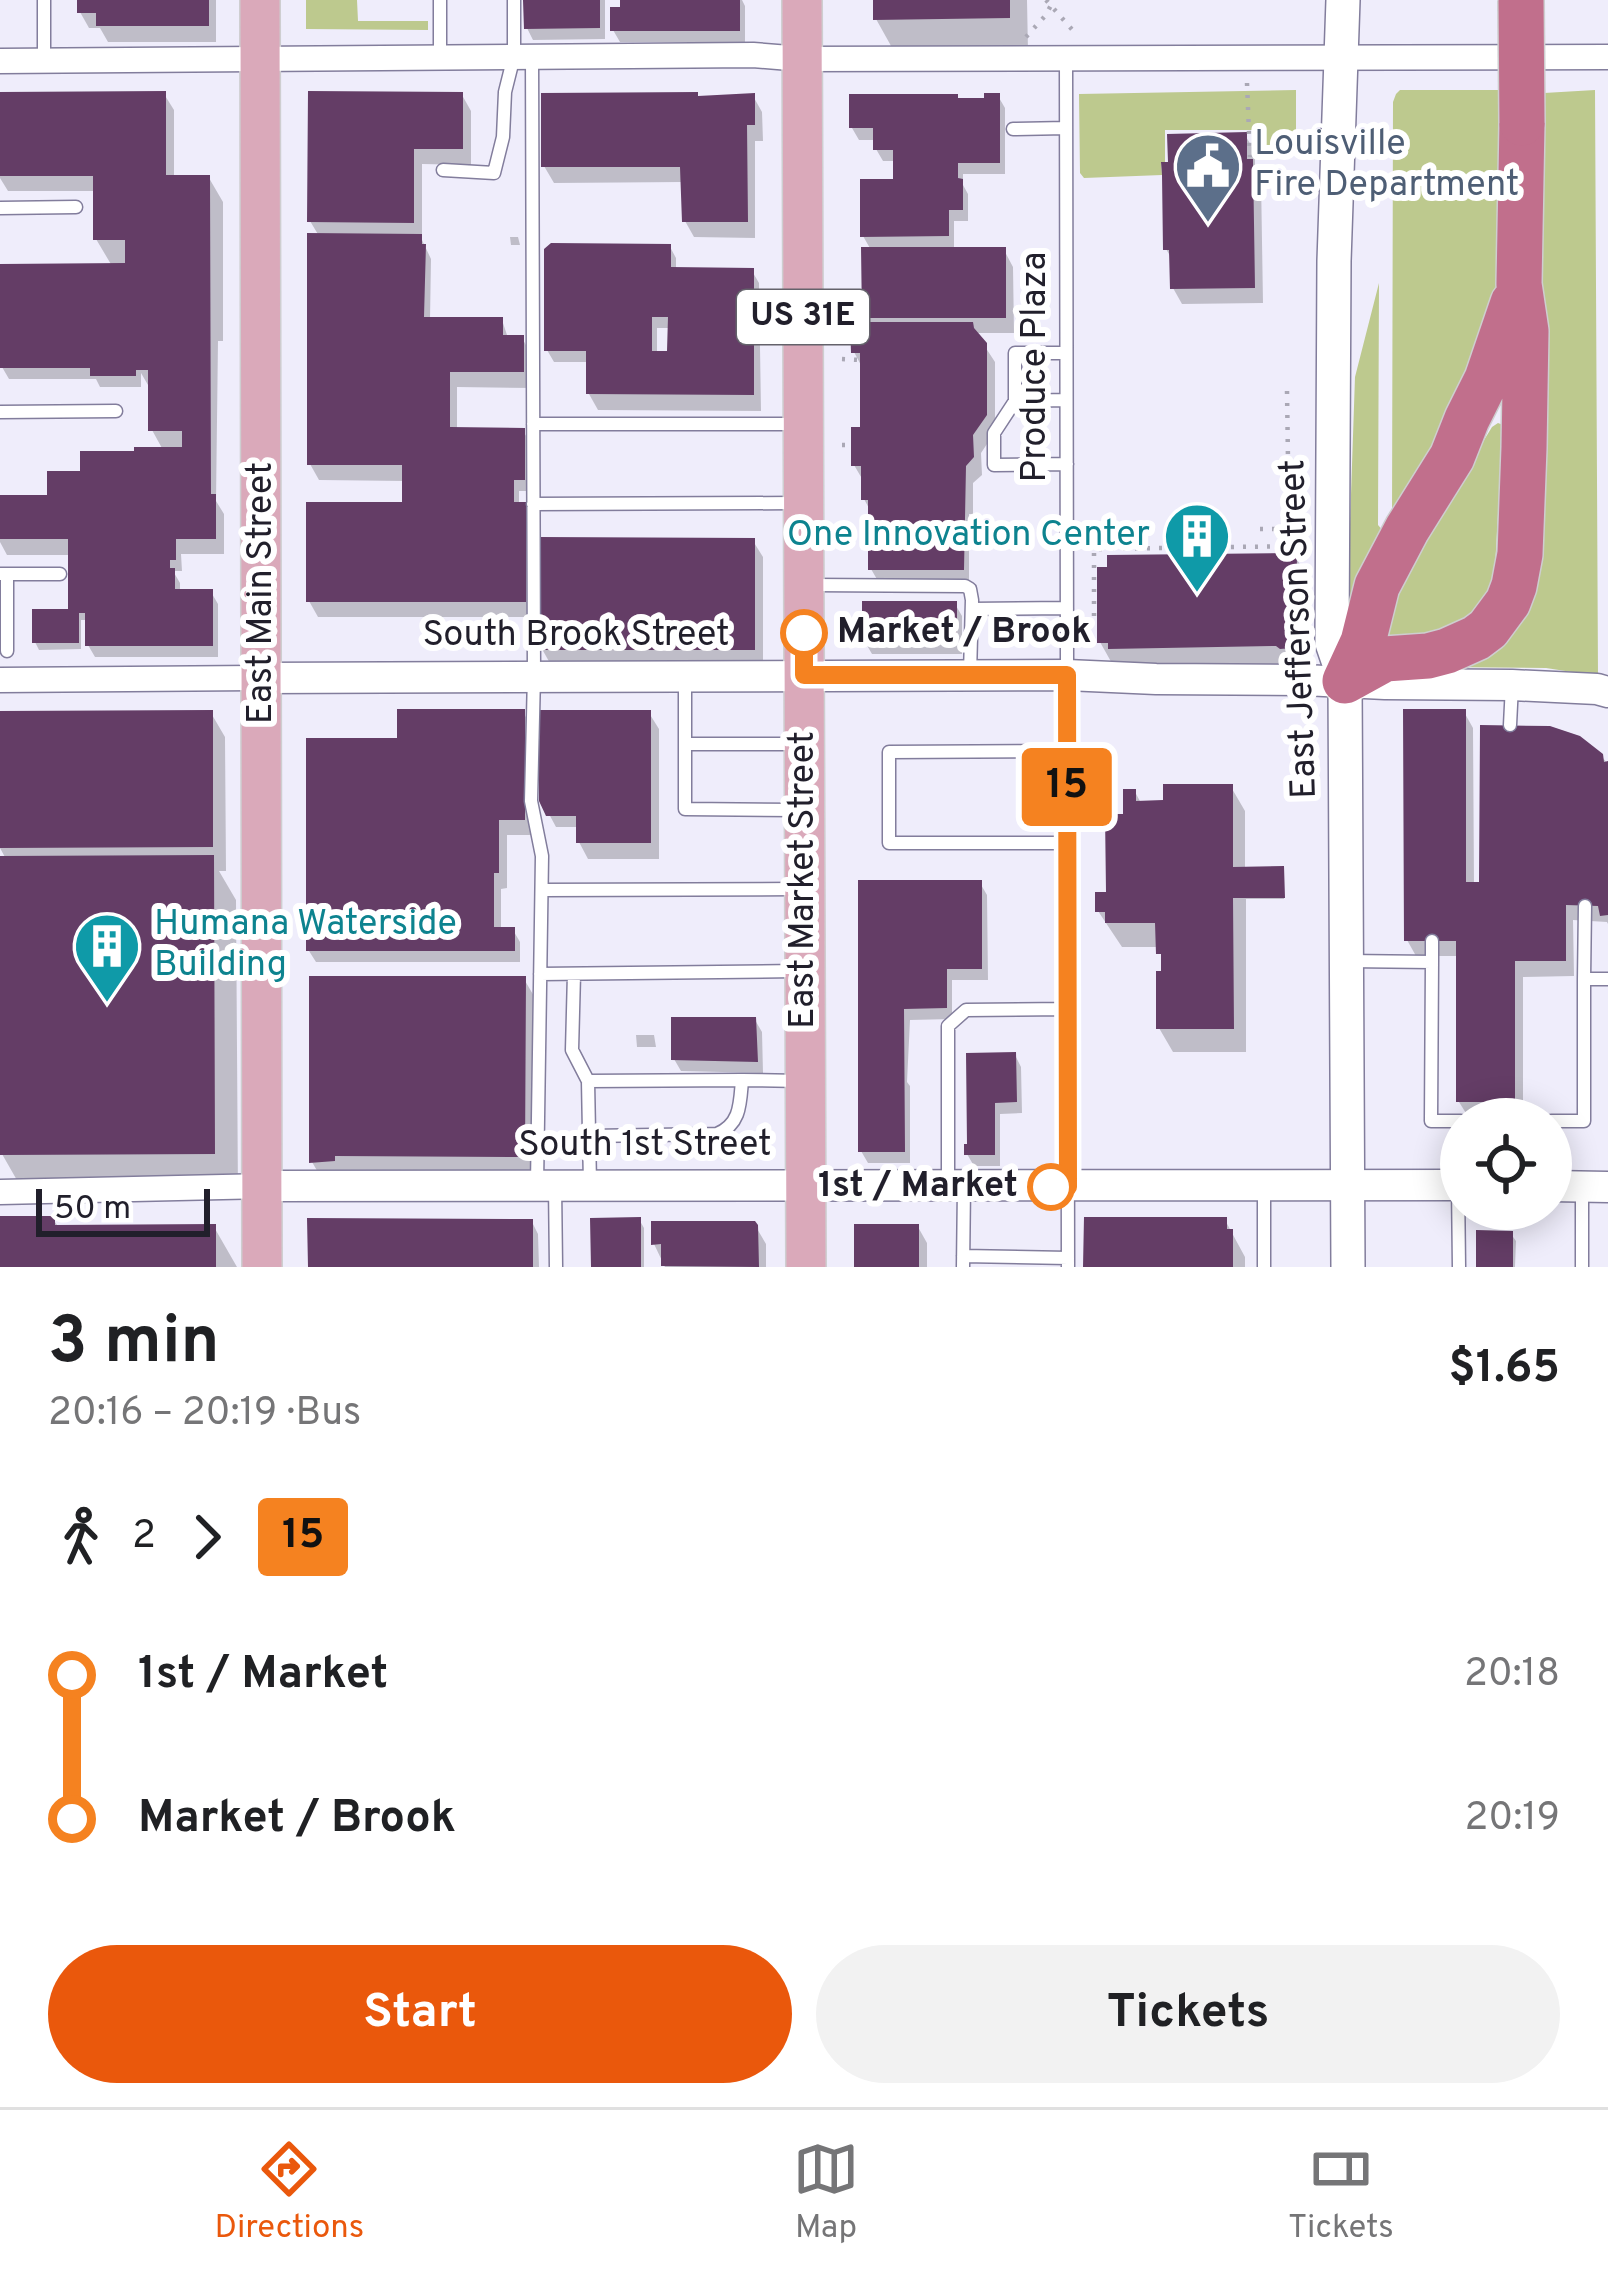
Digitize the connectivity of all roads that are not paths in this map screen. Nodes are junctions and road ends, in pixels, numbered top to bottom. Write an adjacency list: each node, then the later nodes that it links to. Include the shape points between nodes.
1 (44, 0): 15 (lane)
2 (260, 0): 10 (main road, East Main Street)
3 (440, 0): 8 (lane)
4 (514, 0): 9 (lane)
5 (802, 0): 14 (main road, East Market Street / US 31E)
6 (1343, 0): 12 (main road, East Jefferson Street)
7 (1521, 0): 22 (highway, bridge)
8 (440, 56): 9 (street); 10 (street)
9 (523, 56): 14 (street); 19 (lane, via 505,92 494,173); 28 (lane)
10 (260, 58): 15 (street); 44 (main road, East Main Street)
11 (1066, 58): 12 (street); 14 (street); 17 (lane, Produce Plaza)
12 (1343, 58): 13 (street); 46 (main road, East Jefferson Street, via 1331,643)
13 (1608, 58)
14 (802, 59): 29 (main road, East Market Street / US 31E)
15 (44, 60): 16 (street)
16 (0, 61)
17 (1066, 128): 18 (lane); 23 (lane, Produce Plaza)
18 (1013, 129)
19 (443, 170)
20 (76, 207): 21 (lane)
21 (0, 208)
22 (1520, 284): 46 (highway, via 1452,457 1376,586); 46 (highway, via 1524,448 1520,554 1508,602 1466,644 1385,659)
23 (1066, 353): 24 (lane, via 1015,353); 25 (lane, Produce Plaza)
24 (1015, 400): 25 (lane); 30 (lane, via 994,433 994,465)
25 (1066, 400): 30 (lane, Produce Plaza)
26 (0, 412): 27 (lane)
27 (116, 412)
28 (533, 424): 29 (lane); 32 (lane)
29 (803, 424): 31 (main road, East Market Street / US 31E)
30 (1067, 464): 36 (lane, Produce Plaza)
31 (804, 503): 32 (lane); 35 (main road, East Market Street / US 31E)
32 (533, 504): 39 (lane)
33 (4, 574): 34 (lane); 38 (lane)
34 (60, 574)
35 (804, 585): 37 (lane, via 965,586); 41 (main road, East Market Street / US 31E)
36 (1067, 608): 37 (lane); 43 (lane, Produce Plaza)
37 (972, 609): 42 (lane)
38 (7, 651)
39 (534, 675): 40 (street, South Brook Street); 44 (street, South Brook Street); 56 (lane, via 531,801)
40 (685, 675): 41 (street, South Brook Street); 50 (lane)
41 (804, 675): 42 (street, South Brook Street); 51 (main road, East Market Street / US 31E)
42 (970, 675): 43 (street, South Brook Street)
43 (1067, 675): 46 (street, South Brook Street); 52 (lane, Produce Plaza)
44 (262, 678): 45 (street); 79 (main road, East Main Street)
45 (0, 680)
46 (1345, 681): 47 (street, South Brook Street); 59 (main road, East Jefferson Street)
47 (1512, 685): 48 (street, South Brook Street); 49 (lane)
48 (1608, 692)
49 (1510, 725)
50 (685, 744): 51 (lane); 53 (lane, via 685,809)
51 (804, 744): 53 (main road, East Market Street / US 31E)
52 (1067, 751): 54 (lane, Produce Plaza); 54 (lane, via 889,752 889,843)
53 (804, 810): 55 (main road, East Market Street / US 31E)
54 (1067, 842): 66 (lane, Produce Plaza)
55 (805, 889): 56 (lane); 61 (main road, East Market Street / US 31E)
56 (542, 890): 62 (lane)
57 (1585, 906): 64 (lane)
58 (1432, 941): 60 (lane)
59 (1347, 962): 60 (lane); 73 (main road, East Jefferson Street)
60 (1432, 962): 70 (lane, via 1432,1121)
61 (805, 971): 63 (lane); 69 (main road, East Market Street / US 31E)
62 (540, 974): 63 (lane); 74 (lane)
63 (574, 974): 68 (lane, via 572,1050)
64 (1584, 979): 65 (lane); 71 (lane, via 1585,1121)
65 (1608, 979)
66 (1068, 1009): 80 (lane, via 966,1010 948,1026); 82 (lane, Produce Plaza)
67 (742, 1080): 68 (lane); 69 (lane); 72 (lane, via 740,1112 717,1134)
68 (588, 1081): 72 (lane)
69 (805, 1081): 76 (main road, East Market Street / US 31E)
70 (1440, 1121)
71 (1572, 1121)
72 (590, 1136): 75 (lane)
73 (1348, 1184): 77 (street, South 1st Street); 78 (street, South 1st Street); 91 (main road, East Jefferson Street)
74 (546, 1185): 75 (street, South 1st Street); 79 (street, South 1st Street); 88 (lane)
75 (590, 1185): 76 (street, South 1st Street)
76 (805, 1185): 80 (street, South 1st Street); 89 (main road, US 31E)
77 (1264, 1185): 82 (street, South 1st Street); 90 (lane)
78 (1440, 1185)
79 (262, 1186): 83 (street); 87 (main road, East Main Street)
80 (956, 1186): 82 (street, South 1st Street); 85 (lane)
81 (1580, 1186): 93 (lane)
82 (1068, 1187): 86 (lane, Produce Plaza)
83 (0, 1192)
84 (1459, 1230): 92 (lane)
85 (963, 1262): 86 (lane)
86 (1068, 1262)
87 (262, 1267)
88 (556, 1267)
89 (806, 1267)
90 (1264, 1267)
91 (1348, 1267)
92 (1459, 1267)
93 (1582, 1267)

